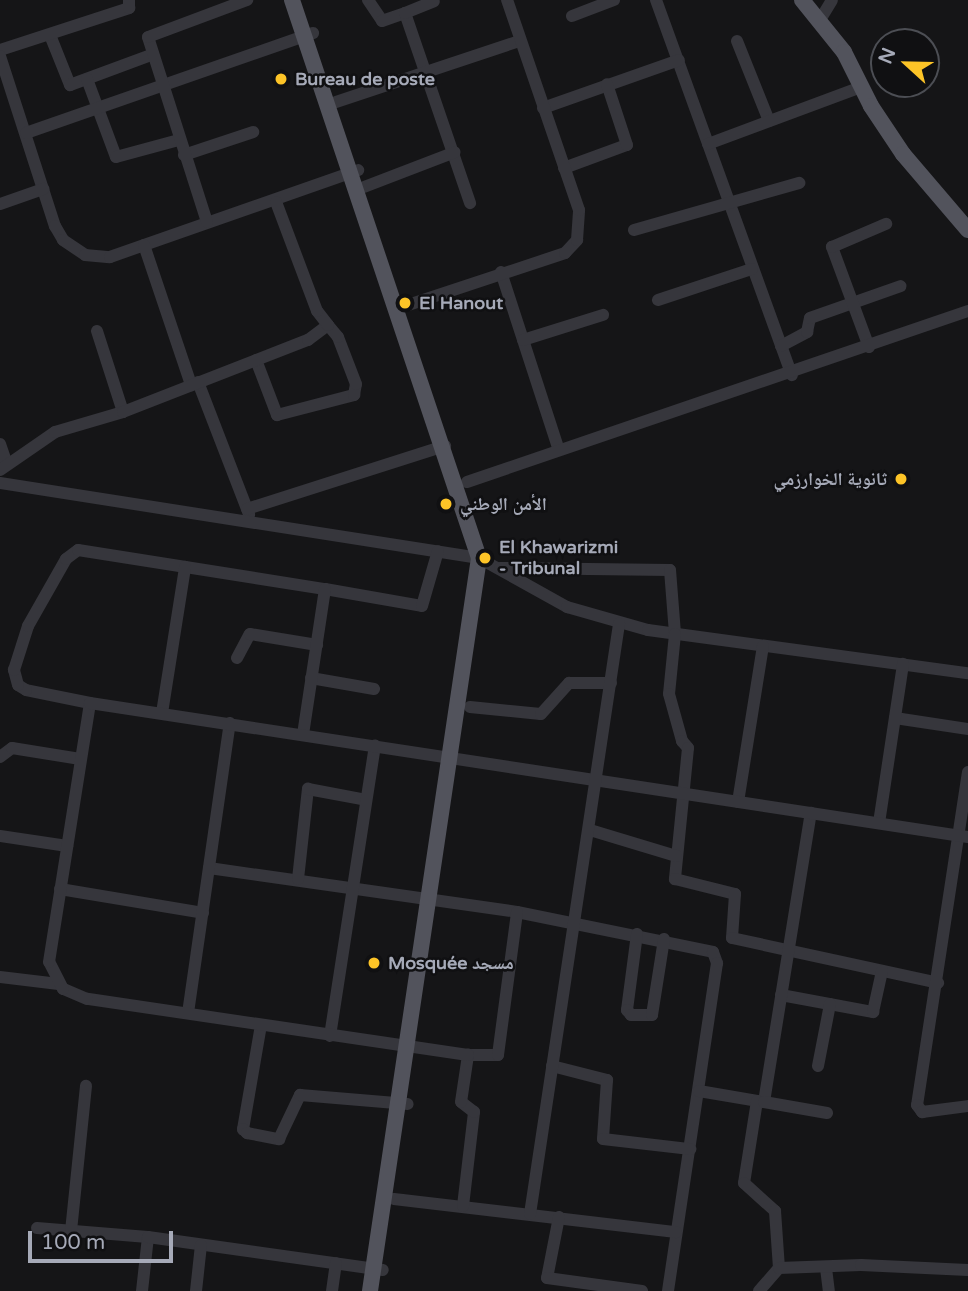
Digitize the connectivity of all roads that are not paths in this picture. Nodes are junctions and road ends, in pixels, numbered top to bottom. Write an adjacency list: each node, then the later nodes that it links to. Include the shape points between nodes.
1 (129, 0): 15 (street, via 129,8)
2 (247, 0): 20 (street, via 150,35)
3 (292, 0): 16 (main road)
4 (301, 0): 16 (main road)
5 (368, 0): 12 (street, via 382,21)
6 (507, 0): 17 (street)
7 (614, 0): 13 (street)
8 (656, 0): 22 (street)
9 (802, 0): 14 (main road)
10 (832, 0): 14 (street)
11 (434, 1): 12 (street)
12 (405, 13): 23 (street)
13 (572, 16)
14 (820, 20): 27 (main road)
15 (50, 35): 19 (street); 24 (street, via 69,85)
16 (309, 35): 26 (street); 28 (main road); 39 (main road)
17 (519, 41): 23 (street); 30 (street)
18 (737, 41): 31 (street)
19 (0, 50)
20 (151, 55): 24 (street); 26 (street)
21 (0, 56): 33 (street)
22 (679, 60): 25 (street); 35 (street)
23 (428, 69): 28 (street); 36 (street)
24 (87, 79): 29 (street)
25 (607, 84): 30 (street); 38 (street, via 627,145)
26 (161, 86): 29 (street); 34 (street)
27 (862, 87): 31 (street); 50 (main road, via 903,153)
28 (336, 102): 39 (main road)
29 (98, 108): 33 (street); 34 (street, via 112,154 118,158)
30 (543, 108): 38 (street)
31 (769, 121): 35 (street)
32 (253, 132): 37 (street)
33 (26, 133): 42 (street)
34 (179, 140): 37 (street)
35 (708, 144): 46 (street)
36 (455, 152): 41 (street); 44 (street)
37 (184, 155): 47 (street)
38 (565, 168): 53 (street, via 579,210 577,240 565,253)
39 (354, 172): 41 (main road); 43 (street); 57 (main road)
40 (799, 183): 46 (street)
41 (364, 187): 57 (main road)
42 (43, 189): 45 (street); 51 (street, via 55,226 75,250 99,259)
43 (276, 202): 47 (street); 60 (street, via 317,311)
44 (470, 203)
45 (0, 204)
46 (730, 205): 49 (street); 52 (street)
47 (207, 222): 51 (street)
48 (886, 224): 56 (street, via 833,245)
49 (634, 230)
50 (968, 230)
51 (144, 245): 67 (street)
52 (752, 269): 55 (street); 63 (street)
53 (501, 272): 57 (street); 62 (street)
54 (901, 286): 56 (street)
55 (658, 300)
56 (852, 303): 63 (street, via 810,318 807,332); 64 (street)
57 (403, 307): 70 (main road); 73 (main road)
58 (968, 311): 64 (street)
59 (603, 315): 62 (street)
60 (328, 325): 65 (street, via 308,340); 65 (street, via 338,337 356,384 354,395 277,415)
61 (97, 331): 68 (street)
62 (523, 340): 71 (street)
63 (781, 346): 66 (street)
64 (869, 347): 66 (street)
65 (256, 360): 67 (street)
66 (792, 375): 71 (street)
67 (194, 383): 68 (street); 75 (street)
68 (123, 412): 72 (street, via 55,432)
69 (0, 444): 72 (street)
70 (445, 446): 75 (street); 77 (main road)
71 (559, 450): 73 (street)
72 (3, 467)
73 (467, 482): 77 (main road)
74 (0, 484): 75 (street)
75 (249, 515): 76 (street)
76 (438, 551): 77 (street); 79 (street, via 422,606)
77 (489, 563): 80 (street, via 567,607); 81 (street, via 666,568 673,573); 91 (main road); 100 (main road)
78 (185, 568): 79 (street); 90 (street, via 78,550 66,559 19,647 15,681 26,690); 92 (street)
79 (326, 589): 82 (street)
80 (619, 624): 81 (street); 88 (street)
81 (675, 634): 83 (street); 103 (street, via 669,694 688,748)
82 (317, 645): 84 (street, via 250,634); 87 (street)
83 (763, 646): 85 (street); 105 (street)
84 (237, 658)
85 (903, 664): 86 (street); 93 (street)
86 (968, 673)
87 (311, 678): 89 (street); 96 (street)
88 (611, 683): 91 (street, via 569,683 541,714); 102 (street)
89 (374, 689)
90 (90, 703): 92 (street); 99 (street)
91 (470, 707): 100 (main road)
92 (162, 713): 94 (street)
93 (895, 718): 95 (street); 107 (street)
94 (230, 723): 96 (street); 113 (street)
95 (968, 729)
96 (303, 734): 97 (street)
97 (375, 745): 100 (street); 104 (street)
98 (0, 757): 99 (street, via 12,748)
99 (80, 759): 111 (street)
100 (457, 759): 102 (street); 117 (main road)
101 (968, 777): 109 (street)
102 (598, 781): 103 (street); 108 (street)
103 (685, 794): 105 (street); 112 (street)
104 (366, 800): 114 (street, via 308,789); 115 (street)
105 (738, 802): 106 (street)
106 (811, 813): 107 (street); 123 (street)
107 (879, 823): 109 (street)
108 (590, 830): 112 (street); 120 (street)
109 (963, 836): 126 (street)
110 (1, 841): 111 (street)
111 (67, 846): 116 (street)
112 (676, 856): 123 (street, via 675,879 737,896 731,937)
113 (209, 867): 114 (street); 119 (street)
114 (298, 879): 115 (street)
115 (352, 887): 117 (street); 132 (street)
116 (60, 889): 119 (street); 127 (street, via 48,962)
117 (435, 899): 118 (street); 133 (main road)
118 (517, 912): 120 (street); 134 (street, via 498,1055)
119 (203, 913): 130 (street)
120 (575, 922): 121 (street); 135 (street)
121 (637, 934): 122 (street); 122 (street, via 627,1010 631,1015 652,1015)
122 (664, 939): 138 (street, via 708,947 716,957)
123 (788, 950): 124 (street); 128 (street)
124 (882, 971): 126 (street); 129 (street, via 873,1012)
125 (0, 977): 127 (street)
126 (938, 983): 141 (street, via 917,1105 922,1112)
127 (59, 984): 130 (street, via 87,999)
128 (781, 995): 129 (street); 139 (street)
129 (830, 1004): 136 (street)
130 (188, 1013): 131 (street)
131 (261, 1025): 132 (street); 140 (street, via 243,1129 247,1133 279,1139 300,1095)
132 (330, 1036): 133 (street)
133 (412, 1049): 134 (street); 140 (main road)
134 (468, 1055): 145 (street, via 461,1102 474,1112)
135 (552, 1066): 143 (street, via 607,1080 603,1139); 146 (street)
136 (818, 1066)
137 (86, 1086): 149 (street)
138 (699, 1091): 139 (street); 143 (street)
139 (760, 1101): 142 (street); 154 (street, via 744,1183 775,1210)
140 (404, 1104): 144 (main road); 156 (main road)
141 (968, 1106)
142 (827, 1113)
143 (690, 1149): 150 (street)
144 (394, 1199): 145 (street); 156 (main road)
145 (463, 1206): 146 (street)
146 (530, 1214): 147 (street)
147 (559, 1217): 150 (street); 158 (street)
148 (37, 1228): 149 (street)
149 (71, 1231): 151 (street)
150 (676, 1232): 165 (street)
151 (148, 1237): 152 (street); 159 (street)
152 (201, 1245): 153 (street); 160 (street)
153 (336, 1263): 156 (street); 161 (street)
154 (779, 1268): 155 (street); 166 (street)
155 (826, 1268): 157 (street); 167 (street)
156 (379, 1269): 162 (main road); 163 (main road)
157 (968, 1270)
158 (546, 1284): 164 (street)
159 (142, 1291)
160 (196, 1291)
161 (332, 1291)
162 (370, 1291)
163 (380, 1291)
164 (642, 1291)
165 (668, 1291)
166 (759, 1291)
167 (829, 1291)

